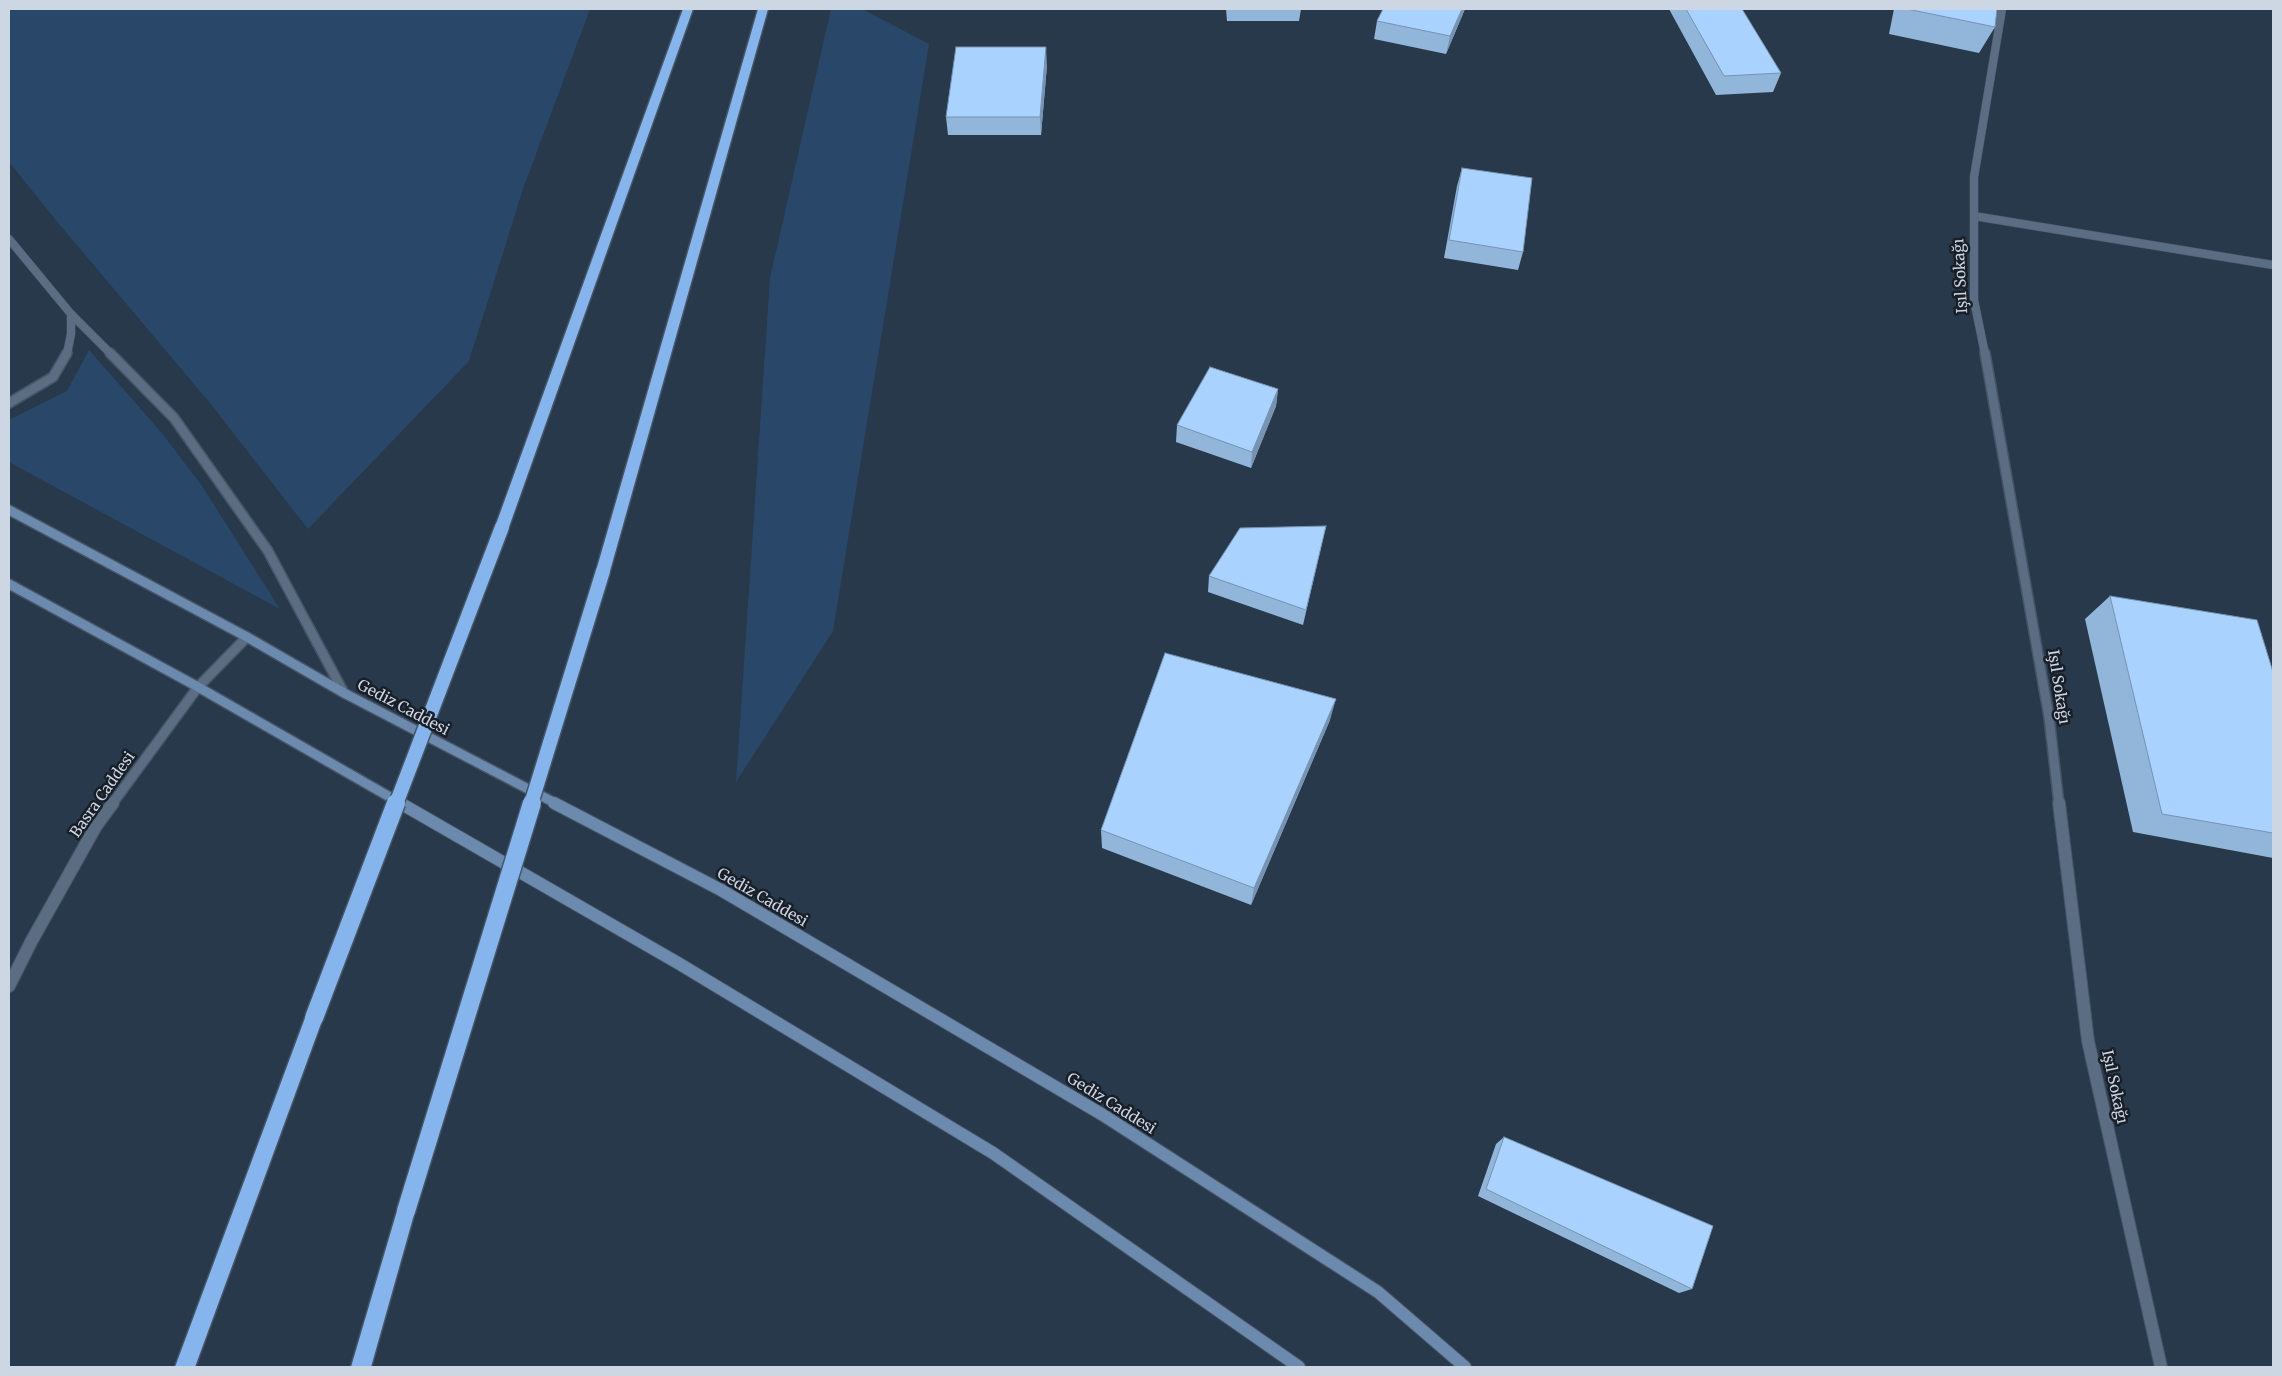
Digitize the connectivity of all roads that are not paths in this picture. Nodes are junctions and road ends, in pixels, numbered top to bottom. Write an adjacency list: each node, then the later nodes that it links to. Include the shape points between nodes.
1 (688, 9): 15 (highway, bridge, via 502,527 314,1018)
2 (765, 9): 16 (highway, bridge, via 603,571)
3 (2002, 9): 4 (street, Işıl Sokağı, via 1974,177)
4 (1974, 216): 6 (street); 19 (street, Işıl Sokağı, via 1974,300 1995,402 2049,717 2088,1041)
5 (9, 239): 7 (street)
6 (2273, 265)
7 (72, 314): 8 (street, via 67,355 53,376); 13 (street, via 174,418 268,551)
8 (9, 404)
9 (9, 510): 11 (main road, Gediz Caddesi)
10 (9, 584): 12 (main road)
11 (247, 637): 12 (street, Basra Caddesi); 13 (main road, Gediz Caddesi)
12 (198, 687): 14 (street, Basra Caddesi, via 96,826); 17 (main road, via 670,958 993,1153)
13 (344, 693): 18 (main road, Gediz Caddesi, via 721,890 1104,1115 1378,1292)
14 (9, 986)
15 (185, 1367)
16 (361, 1367)
17 (1299, 1367)
18 (1465, 1367)
19 (2161, 1367)

